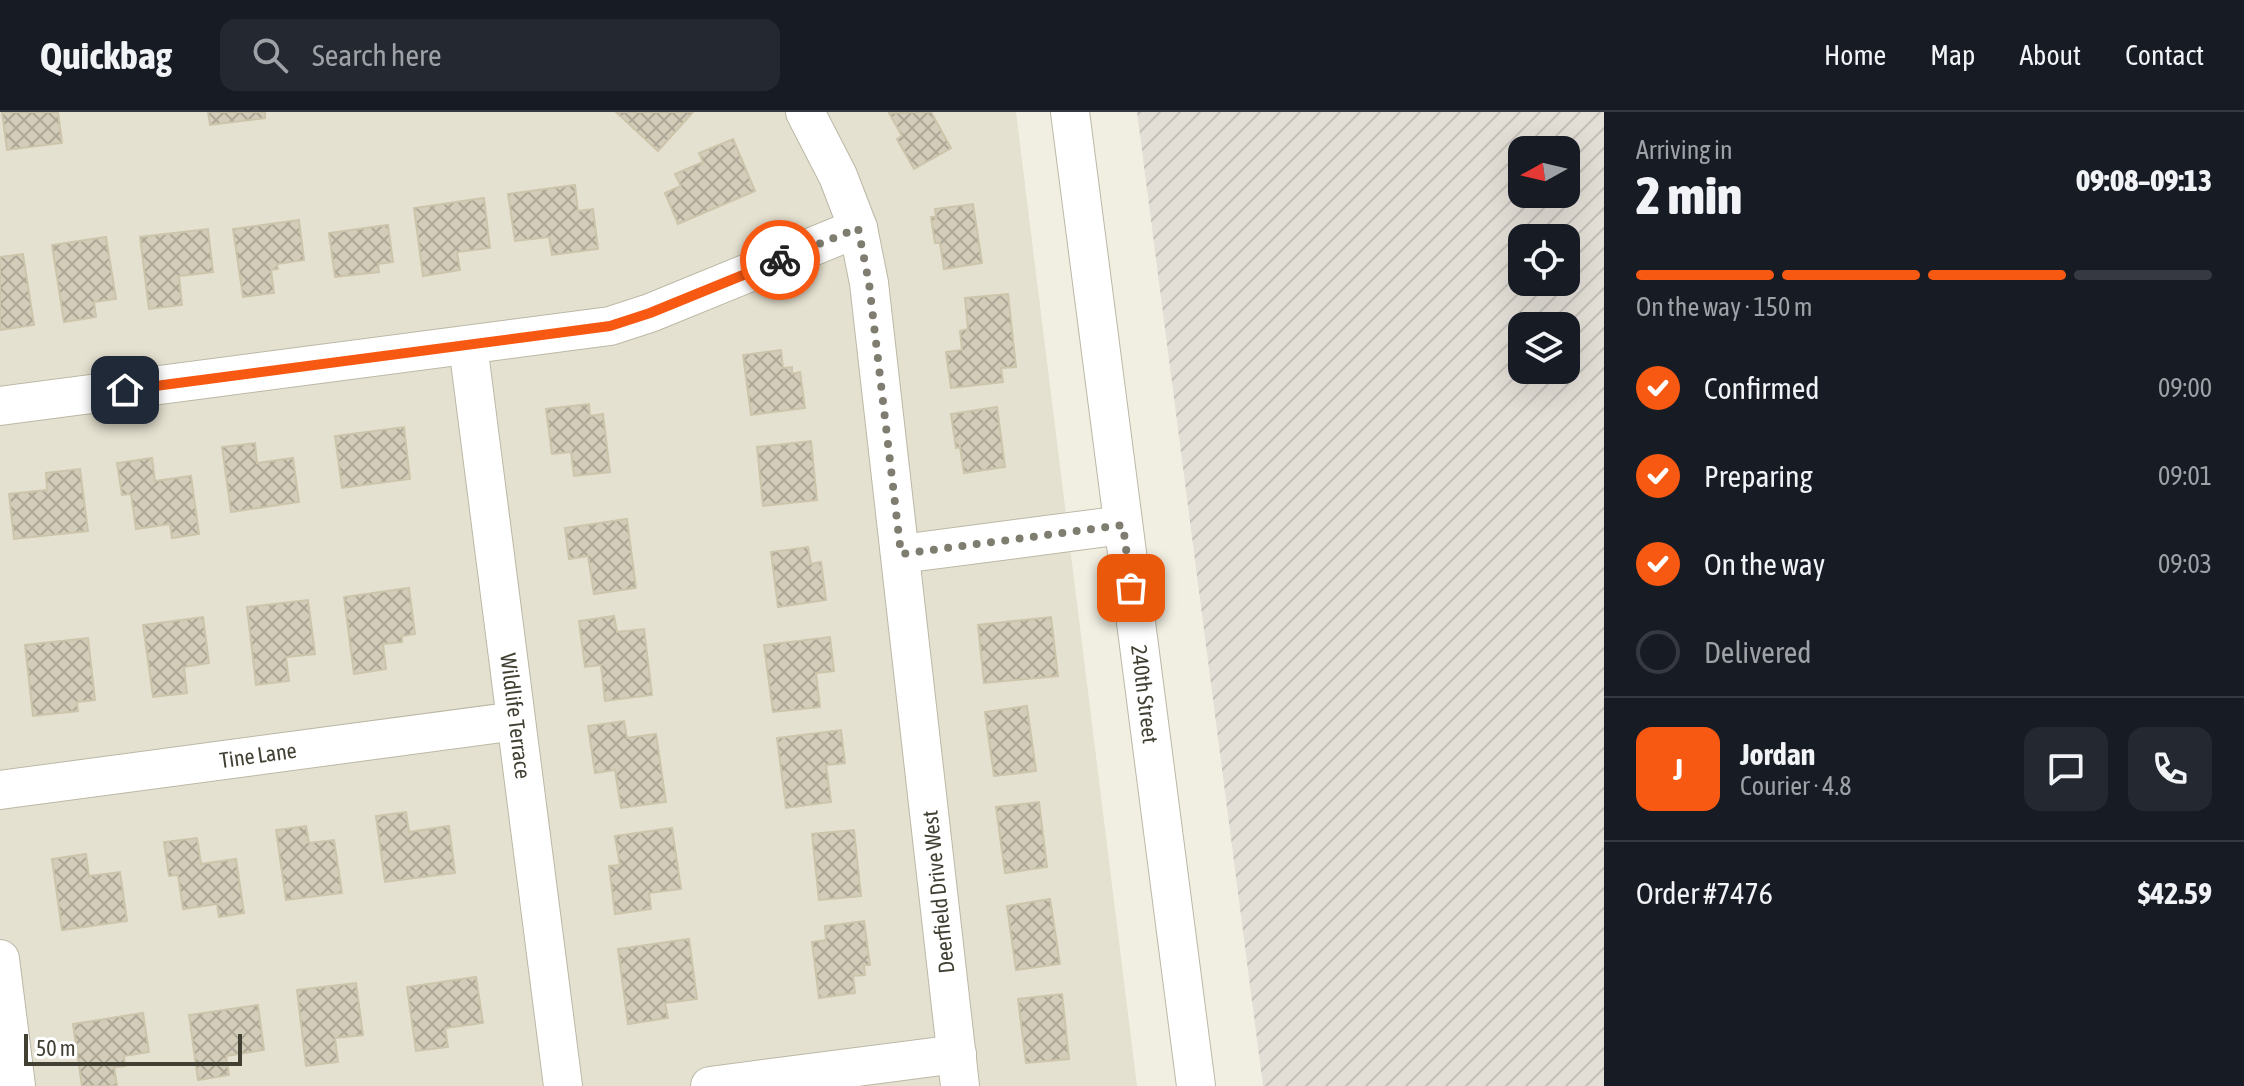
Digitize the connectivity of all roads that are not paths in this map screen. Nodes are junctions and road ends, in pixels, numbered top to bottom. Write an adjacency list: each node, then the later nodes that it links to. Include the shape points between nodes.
1 (805, 112): 3 (street, Deerfield Drive West)
2 (1070, 112): 6 (street, 240th Street)
3 (858, 228): 4 (street, via 610,326); 7 (street, Deerfield Drive West)
4 (468, 345): 5 (street); 8 (street, Wildlife Terrace)
5 (0, 406)
6 (1123, 525): 7 (street); 15 (street, 240th Street)
7 (901, 554): 11 (street, Deerfield Drive West)
8 (516, 721): 9 (street, Tine Lane); 13 (street, Wildlife Terrace)
9 (0, 790)
10 (0, 959): 12 (street)
11 (958, 1070): 14 (street)
12 (16, 1086)
13 (563, 1086)
14 (710, 1086)
15 (1196, 1086)

